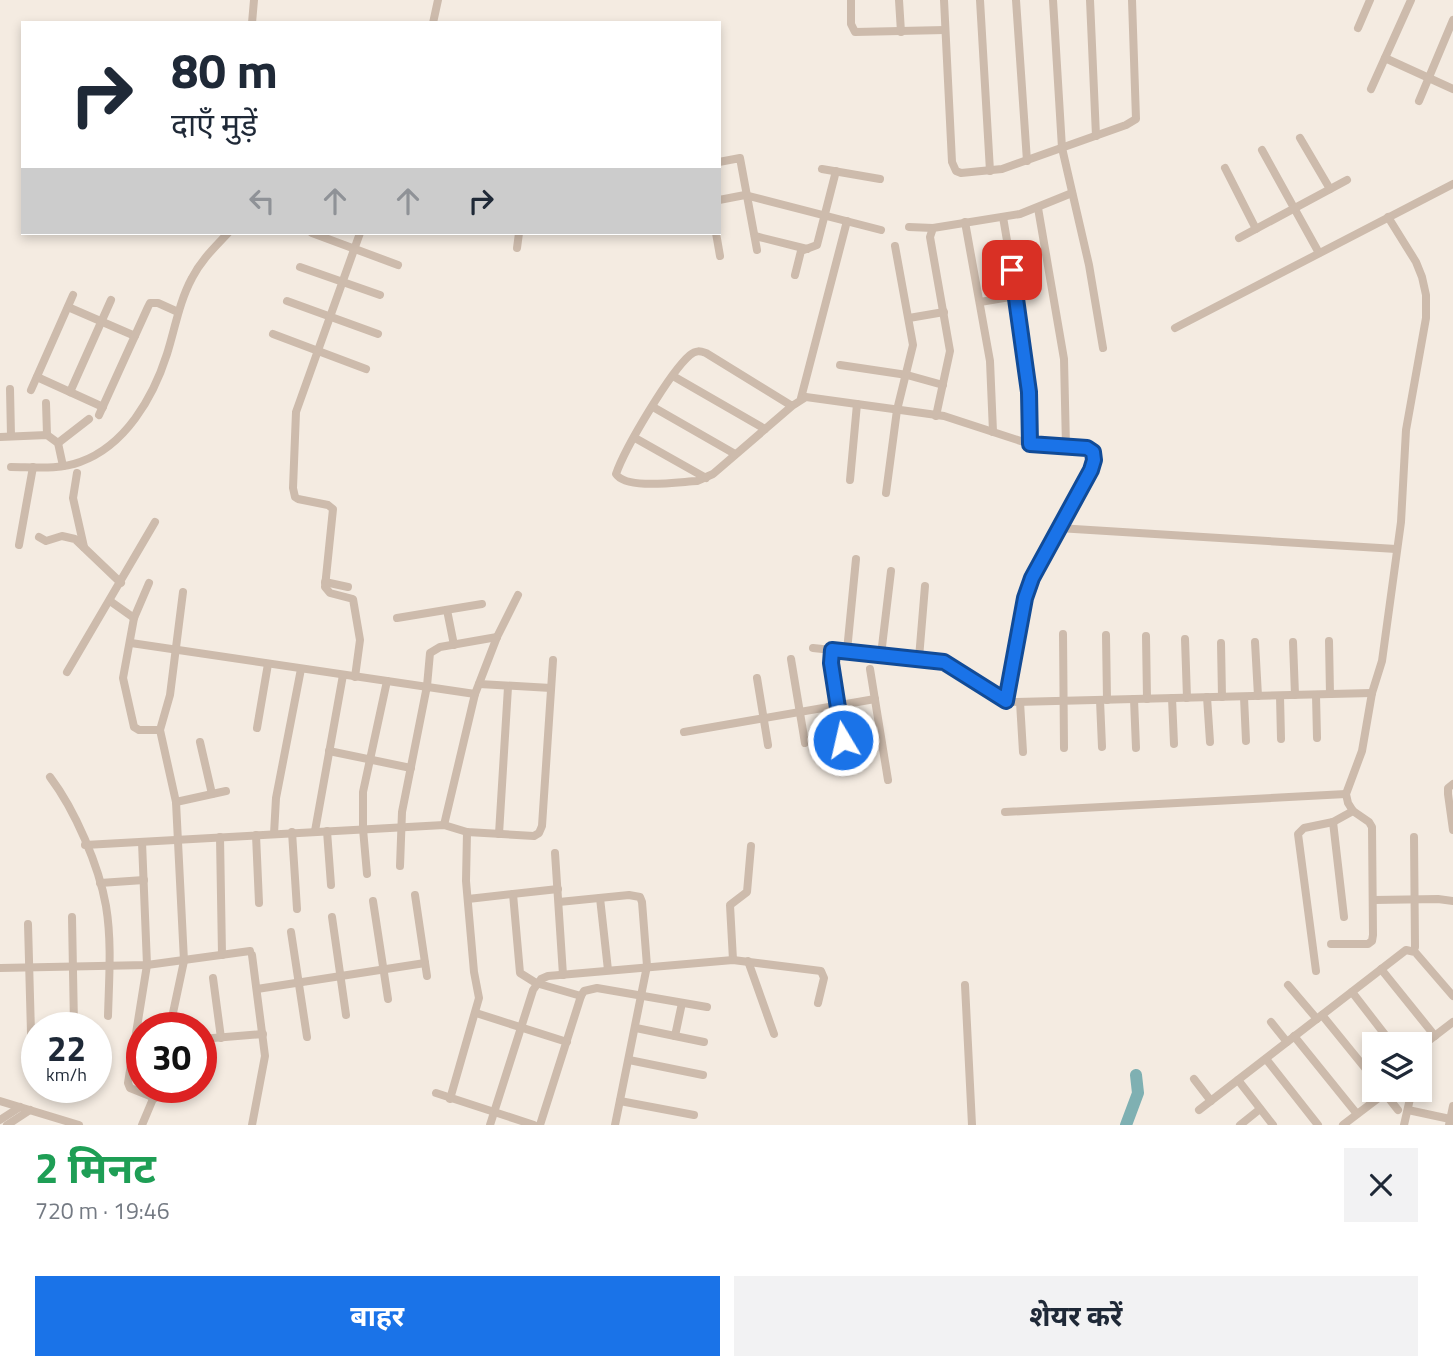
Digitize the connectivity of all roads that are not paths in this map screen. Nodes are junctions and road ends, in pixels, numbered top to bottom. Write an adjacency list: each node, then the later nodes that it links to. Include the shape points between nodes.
1 (254, 0): 13 (street)
2 (438, 0): 15 (street)
3 (851, 0): 18 (street, via 855,32)
4 (899, 0): 18 (street)
5 (944, 0): 17 (street)
6 (980, 0): 33 (street)
7 (1016, 0): 28 (street)
8 (1053, 0): 26 (street)
9 (1090, 0): 24 (street)
10 (1132, 0): 24 (street, via 1136,119)
11 (1370, 0): 16 (street)
12 (1411, 0): 19 (street)
13 (253, 19)
14 (1453, 20): 20 (street)
15 (433, 21)
16 (1358, 29)
17 (945, 30): 18 (street); 33 (street, via 953,167 961,173)
18 (901, 32)
19 (1385, 58): 20 (street); 21 (street)
20 (1428, 78): 22 (street); 23 (street)
21 (1371, 89)
22 (1453, 89)
23 (1419, 101)
24 (1096, 136): 26 (street)
25 (1300, 138): 37 (street)
26 (1062, 148): 28 (street); 38 (street)
27 (1262, 150): 42 (street)
28 (1027, 161): 33 (street)
29 (721, 162): 39 (street, via 740,158)
30 (1225, 168): 50 (street)
31 (822, 169): 32 (street)
32 (836, 171): 34 (street); 43 (street)
33 (990, 171)
34 (880, 179)
35 (1347, 180): 37 (street)
36 (1453, 184): 45 (street)
37 (1330, 189): 42 (street)
38 (1072, 194): 41 (street); 86 (street)
39 (746, 195): 40 (street); 43 (street); 57 (street)
40 (721, 200)
41 (1038, 208): 44 (street); 113 (street, via 1064,359)
42 (1295, 209): 50 (street); 64 (street)
43 (825, 215): 46 (street); 62 (street, via 817,245)
44 (1003, 217): 47 (street); 72 (street)
45 (1388, 217): 64 (street); 127 (street, via 1416,262 1426,295 1406,430)
46 (847, 221): 51 (street); 97 (street)
47 (965, 222): 49 (street); 75 (street)
48 (909, 227): 49 (street)
49 (933, 228): 78 (street, via 930,237)
50 (1256, 229): 58 (street)
51 (881, 230)
52 (226, 235): 77 (street, via 191,279)
53 (317, 235): 61 (street)
54 (359, 235): 61 (street)
55 (519, 235): 60 (street)
56 (716, 235): 65 (street)
57 (755, 236): 62 (street); 63 (street)
58 (1238, 238)
59 (895, 246): 80 (street)
60 (516, 247)
61 (354, 249): 66 (street); 69 (street)
62 (807, 249): 68 (street, via 801,251)
63 (757, 250)
64 (1320, 253): 82 (street)
65 (720, 256)
66 (398, 265)
67 (300, 267): 69 (street)
68 (795, 275)
69 (342, 282): 71 (street); 79 (street)
70 (73, 295): 76 (street)
71 (380, 295)
72 (1016, 296): 75 (street); 112 (street, via 1029,392)
73 (111, 300): 81 (street)
74 (287, 301): 79 (street)
75 (980, 302): 106 (street, via 990,361)
76 (68, 307): 81 (street); 92 (street)
77 (178, 312): 85 (street, via 150,303); 115 (street, via 166,358 129,429 90,457)
78 (944, 312): 80 (street); 93 (street, via 950,351)
79 (330, 317): 84 (street); 87 (street)
80 (909, 318): 90 (street, via 913,345)
81 (102, 321): 85 (street); 96 (street)
82 (1175, 328)
83 (273, 334): 87 (street)
84 (378, 334)
85 (135, 336): 96 (street, via 101,411)
86 (1103, 348)
87 (317, 351): 89 (street); 130 (street, via 296,412 293,493 298,499 328,505 334,514)
88 (840, 365): 90 (street)
89 (366, 369)
90 (906, 375): 93 (street); 102 (street)
91 (673, 376): 100 (street, via 691,354 701,351); 101 (street); 105 (street)
92 (37, 377): 95 (street); 96 (street)
93 (943, 385): 103 (street)
94 (10, 389): 108 (street)
95 (31, 390)
96 (70, 392)
97 (801, 398): 99 (street); 100 (street)
98 (46, 403): 107 (street)
99 (858, 404): 102 (street); 120 (street)
100 (792, 406): 105 (street)
101 (653, 407): 110 (street); 114 (street)
102 (897, 410): 103 (street); 121 (street)
103 (936, 416): 106 (street)
104 (89, 419): 111 (street)
105 (765, 429): 114 (street)
106 (993, 432): 112 (street)
107 (47, 435): 108 (street); 111 (street)
108 (11, 436): 109 (street)
109 (0, 437)
110 (635, 438): 119 (street); 119 (street, via 618,478 637,484)
111 (58, 443): 115 (street)
112 (1030, 444): 113 (street)
113 (1066, 447): 123 (street, via 1087,448 1094,460)
114 (736, 454): 119 (street)
115 (63, 466): 117 (street)
116 (11, 467): 117 (street)
117 (33, 467): 125 (street)
118 (77, 473): 126 (street, via 73,498)
119 (706, 478)
120 (850, 480)
121 (886, 493)
122 (155, 522): 131 (street)
123 (1058, 528): 127 (street); 189 (street, via 1025,598)
124 (38, 537): 126 (street, via 46,541 62,536)
125 (19, 545)
126 (84, 547): 131 (street)
127 (1396, 549): 173 (street, via 1382,661)
128 (856, 559): 156 (street)
129 (891, 571): 157 (street)
130 (325, 582): 134 (street); 166 (street, via 330,593 353,599 359,632)
131 (121, 583): 137 (street)
132 (149, 583): 140 (street)
133 (925, 586): 158 (street)
134 (348, 587)
135 (183, 592): 154 (street)
136 (518, 595): 145 (street)
137 (110, 601): 140 (street); 164 (street)
138 (482, 604): 139 (street)
139 (447, 610): 141 (street); 152 (street)
140 (134, 618): 150 (street)
141 (397, 618)
142 (1063, 634): 190 (street)
143 (1106, 635): 188 (street)
144 (1146, 636): 187 (street)
145 (497, 637): 152 (street); 169 (street)
146 (1185, 639): 184 (street)
147 (1329, 641): 175 (street)
148 (1255, 642): 179 (street)
149 (1293, 642): 176 (street)
150 (131, 643): 154 (street); 196 (street, via 123,678 134,727)
151 (1221, 643): 182 (street)
152 (454, 645): 170 (street, via 430,653)
153 (813, 648): 155 (street)
154 (176, 650): 161 (street); 196 (street)
155 (832, 650): 156 (street); 192 (street)
156 (847, 651): 157 (street)
157 (881, 655): 158 (street)
158 (919, 658): 189 (street, via 944,662)
159 (791, 659): 193 (street)
160 (553, 660): 172 (street)
161 (268, 664): 162 (street); 195 (street)
162 (301, 669): 165 (street); 232 (street, via 276,798)
163 (870, 669): 185 (street)
164 (68, 672)
165 (344, 675): 166 (street); 210 (street)
166 (355, 677): 168 (street)
167 (757, 678): 194 (street)
168 (387, 681): 170 (street); 212 (street)
169 (479, 684): 171 (street); 174 (street)
170 (427, 686): 174 (street); 213 (street)
171 (508, 687): 172 (street); 233 (street)
172 (551, 688): 233 (street, via 539,833)
173 (1372, 693): 175 (street); 219 (street, via 1362,751)
174 (475, 694): 224 (street)
175 (1330, 694): 177 (street)
176 (1294, 695): 177 (street); 180 (street)
177 (1315, 695): 198 (street)
178 (1244, 696): 179 (street); 182 (street); 201 (street)
179 (1258, 696): 180 (street)
180 (1280, 696): 199 (street)
181 (1208, 697): 182 (street); 184 (street); 203 (street)
182 (1223, 697)
183 (1172, 698): 184 (street); 187 (street); 205 (street)
184 (1187, 698)
185 (875, 699): 192 (street); 215 (street)
186 (1134, 699): 187 (street); 188 (street); 209 (street)
187 (1147, 699)
188 (1104, 700): 190 (street); 207 (street)
189 (1006, 701): 191 (street)
190 (1063, 701): 191 (street); 208 (street)
191 (1020, 702): 211 (street)
192 (838, 706): 193 (street); 200 (street)
193 (800, 712): 194 (street); 204 (street)
194 (764, 718): 197 (street); 206 (street)
195 (257, 728)
196 (160, 730): 220 (street)
197 (684, 732)
198 (1317, 738)
199 (1281, 739)
200 (843, 740)
201 (1245, 741)
202 (200, 742): 218 (street)
203 (1210, 742)
204 (805, 743)
205 (1174, 744)
206 (768, 745)
207 (1102, 747)
208 (1064, 748)
209 (1136, 748)
210 (329, 751): 212 (street); 228 (street)
211 (1023, 752)
212 (369, 760): 213 (street); 226 (street)
213 (411, 768): 225 (street)
214 (50, 777): 239 (street, via 71,807)
215 (888, 780)
216 (1453, 784): 227 (street, via 1448,794)
217 (226, 791): 218 (street)
218 (212, 794): 220 (street)
219 (1346, 794): 221 (street); 222 (street)
220 (176, 802): 237 (street)
221 (1353, 811): 223 (street); 253 (street, via 1372,827)
222 (1005, 813)
223 (1333, 822): 259 (street); 280 (street, via 1297,834)
224 (444, 825): 225 (street); 231 (street)
225 (401, 828): 226 (street); 242 (street)
226 (363, 829): 229 (street); 243 (street)
227 (1453, 830)
228 (314, 831): 229 (street); 230 (street)
229 (327, 831): 246 (street)
230 (292, 832): 232 (street); 258 (street)
231 (467, 832): 233 (street); 252 (street)
232 (274, 834): 234 (street)
233 (499, 834)
234 (256, 835): 235 (street); 257 (street)
235 (220, 837): 237 (street); 266 (street)
236 (1414, 837): 251 (street)
237 (180, 839): 238 (street); 268 (street)
238 (142, 842): 239 (street); 244 (street)
239 (85, 845): 245 (street)
240 (751, 846): 267 (street, via 747,892 730,905)
241 (555, 853): 247 (street)
242 (400, 866)
243 (367, 874)
244 (144, 880): 245 (street); 271 (street)
245 (100, 883): 272 (street)
246 (331, 884)
247 (558, 889): 248 (street); 256 (street)
248 (513, 894): 252 (street); 286 (street, via 520,973)
249 (415, 895): 270 (street)
250 (600, 898): 256 (street); 273 (street, via 640,898); 278 (street)
251 (1414, 898): 253 (street); 255 (street); 265 (street)
252 (468, 899): 303 (street, via 479,991)
253 (1374, 900): 264 (street, via 1372,941)
254 (373, 901): 277 (street)
255 (1453, 901)
256 (559, 902): 281 (street)
257 (259, 903)
258 (297, 909)
259 (1344, 916)
260 (72, 917): 276 (street)
261 (332, 917): 282 (street)
262 (28, 924): 275 (street)
263 (291, 932): 285 (street)
264 (1331, 944)
265 (1415, 947)
266 (222, 955): 268 (street); 289 (street, via 251,953)
267 (733, 960): 269 (street); 273 (street)
268 (184, 961): 271 (street); 302 (street)
269 (748, 961): 296 (street, via 821,971 824,978); 312 (street)
270 (425, 963): 277 (street); 283 (street)
271 (148, 965): 272 (street); 301 (street)
272 (109, 966): 276 (street); 300 (street)
273 (647, 966): 278 (street); 292 (street)
274 (0, 968): 275 (street)
275 (29, 968): 276 (street); 298 (street)
276 (73, 968): 299 (street)
277 (383, 970): 282 (street); 294 (street)
278 (608, 970): 281 (street)
279 (1381, 970): 290 (street); 293 (street, via 1406,950 1415,952); 314 (street)
280 (1316, 971)
281 (563, 975): 286 (street)
282 (340, 976): 285 (street); 304 (street)
283 (426, 976)
284 (212, 978): 317 (street)
285 (298, 983): 289 (street); 315 (street)
286 (536, 983): 291 (street); 308 (street)
287 (965, 985): 356 (street)
288 (1288, 985): 305 (street)
289 (257, 989): 311 (street)
290 (1352, 992): 305 (street); 310 (street)
291 (581, 996): 292 (street, via 589,988 597,988); 320 (street)
292 (641, 996): 295 (street); 309 (street)
293 (1453, 996)
294 (388, 999)
295 (682, 1003): 297 (street); 313 (street)
296 (818, 1003)
297 (707, 1007)
298 (30, 1012)
299 (74, 1012)
300 (108, 1012)
301 (139, 1012)
302 (173, 1012)
303 (476, 1013): 308 (street); 329 (street)
304 (346, 1014)
305 (1320, 1017): 319 (street); 324 (street)
306 (1271, 1022): 319 (street)
307 (1453, 1022): 314 (street)
308 (521, 1028): 320 (street); 343 (street)
309 (636, 1028): 313 (street); 323 (street)
310 (1383, 1032)
311 (263, 1034): 317 (street); 351 (street, via 265,1056)
312 (774, 1034)
313 (675, 1036): 321 (street)
314 (1435, 1036): 318 (street)
315 (307, 1037)
316 (217, 1038): 317 (street)
317 (221, 1038)
318 (1432, 1038)
319 (1291, 1039): 322 (street); 344 (street)
320 (567, 1042): 354 (street)
321 (704, 1042)
322 (1266, 1059): 327 (street); 359 (street)
323 (629, 1060): 325 (street); 331 (street)
324 (1362, 1065)
325 (703, 1075)
326 (1194, 1079): 332 (street)
327 (1237, 1080): 332 (street); 339 (street)
328 (436, 1093): 329 (street)
329 (450, 1099): 343 (street)
330 (0, 1101): 337 (street)
331 (620, 1101): 345 (street); 355 (street)
332 (1211, 1101): 341 (street)
333 (1371, 1102): 344 (street)
334 (1394, 1102): 342 (street)
335 (1407, 1102): 342 (street)
336 (153, 1103): 350 (street)
337 (20, 1107): 340 (street); 346 (street)
338 (1453, 1107): 347 (street)
339 (1260, 1109): 357 (street); 358 (street)
340 (30, 1110): 348 (street); 349 (street)
341 (1199, 1110)
342 (1403, 1110): 347 (street); 361 (street)
343 (494, 1113): 352 (street); 353 (street)
344 (1357, 1114): 360 (street)
345 (694, 1115)
346 (0, 1120)
347 (1450, 1122)
348 (7, 1125)
349 (79, 1125)
350 (142, 1125)
351 (252, 1125)
352 (490, 1125)
353 (534, 1125)
354 (540, 1125)
355 (615, 1125)
356 (972, 1125)
357 (1240, 1125)
358 (1273, 1125)
359 (1318, 1125)
360 (1343, 1125)
361 (1404, 1125)

